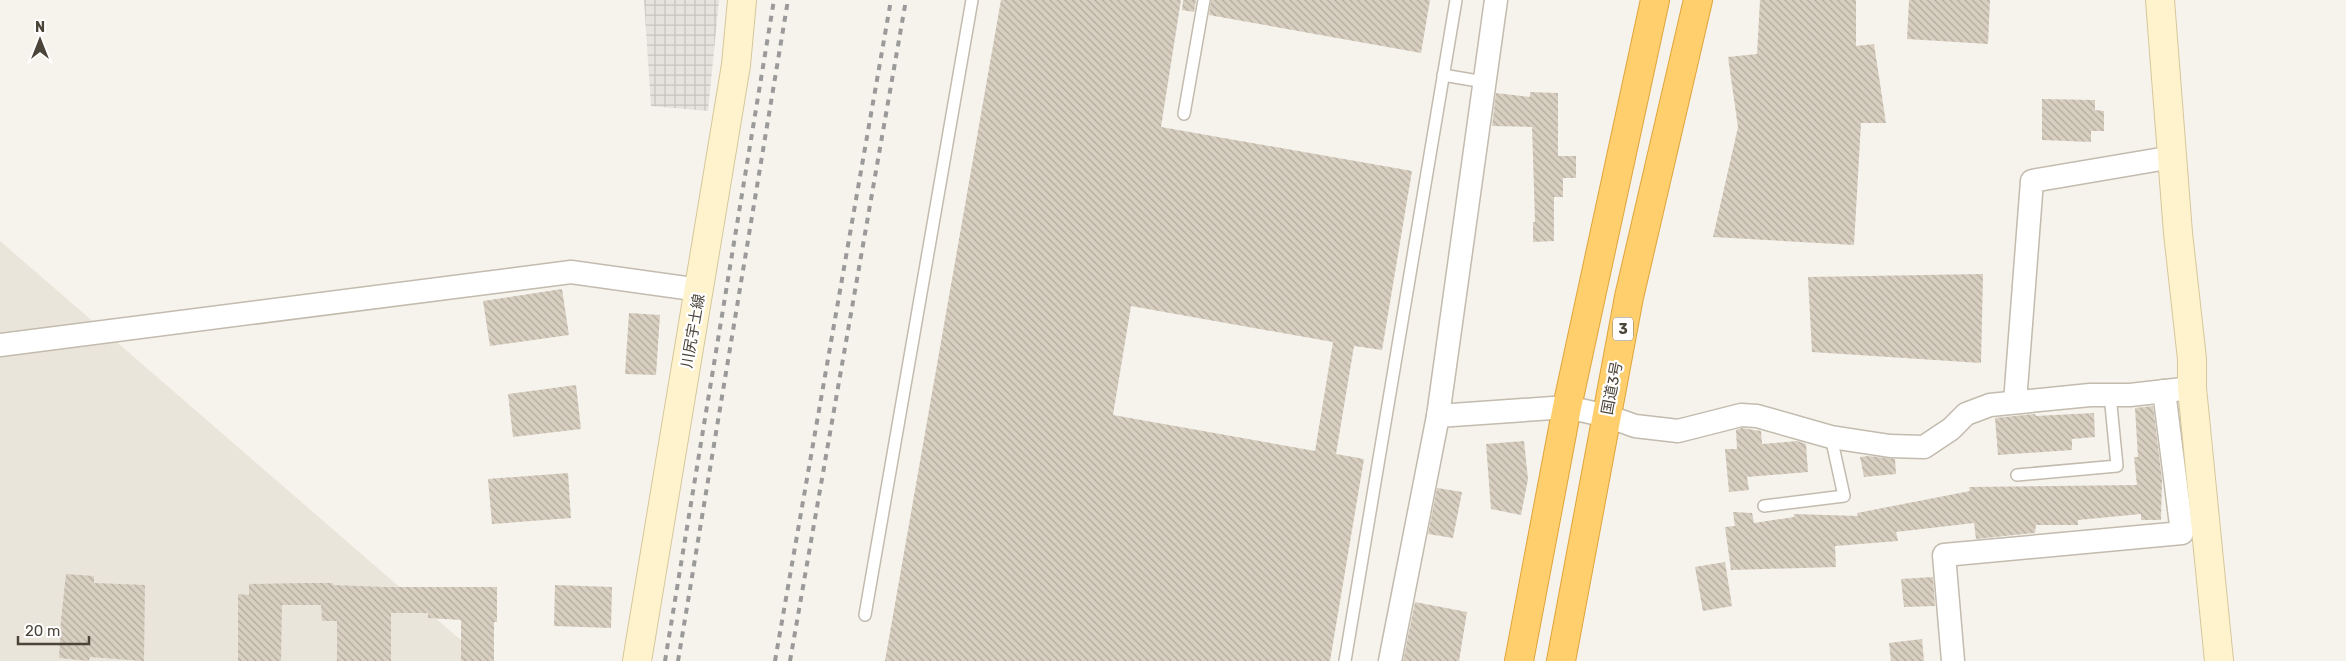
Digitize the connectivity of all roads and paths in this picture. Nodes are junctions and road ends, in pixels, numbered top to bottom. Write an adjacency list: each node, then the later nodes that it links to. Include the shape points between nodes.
1 (742, 0): 13 (main road, 川尻宇土線, via 736,65)
2 (972, 0): 25 (lane)
3 (1204, 0): 11 (lane)
4 (1456, 0): 9 (lane)
5 (1496, 0): 10 (street)
6 (1654, 0): 19 (highway)
7 (1698, 0): 21 (highway, 国道3号 / 3, via 1630,296)
8 (2160, 0): 12 (main road)
9 (1443, 75): 10 (lane); 27 (lane)
10 (1484, 82): 20 (street)
11 (1184, 114)
12 (2173, 157): 15 (main road); 18 (street, via 2032,181)
13 (700, 290): 14 (street, via 571,272); 26 (main road, 川尻宇土線)
14 (0, 345)
15 (2192, 388): 16 (street); 32 (main road)
16 (2164, 391): 17 (street); 31 (street, via 2182,533 1944,555)
17 (2110, 395): 18 (street); 23 (lane, via 2116,466)
18 (2016, 402): 22 (street, via 1990,405 1966,414 1951,429 1924,447 1890,446)
19 (1567, 407): 20 (street); 21 (street); 29 (highway)
20 (1438, 416): 28 (street)
21 (1607, 416): 22 (street, via 1636,426 1678,431 1741,415 1757,416); 30 (highway, 国道3号 / 3)
22 (1831, 437): 24 (lane, via 1844,496)
23 (2017, 476)
24 (1764, 506)
25 (865, 615)
26 (638, 661)
27 (1346, 661)
28 (1390, 661)
29 (1519, 661)
30 (1561, 661)
31 (1953, 661)
32 (2219, 661)

